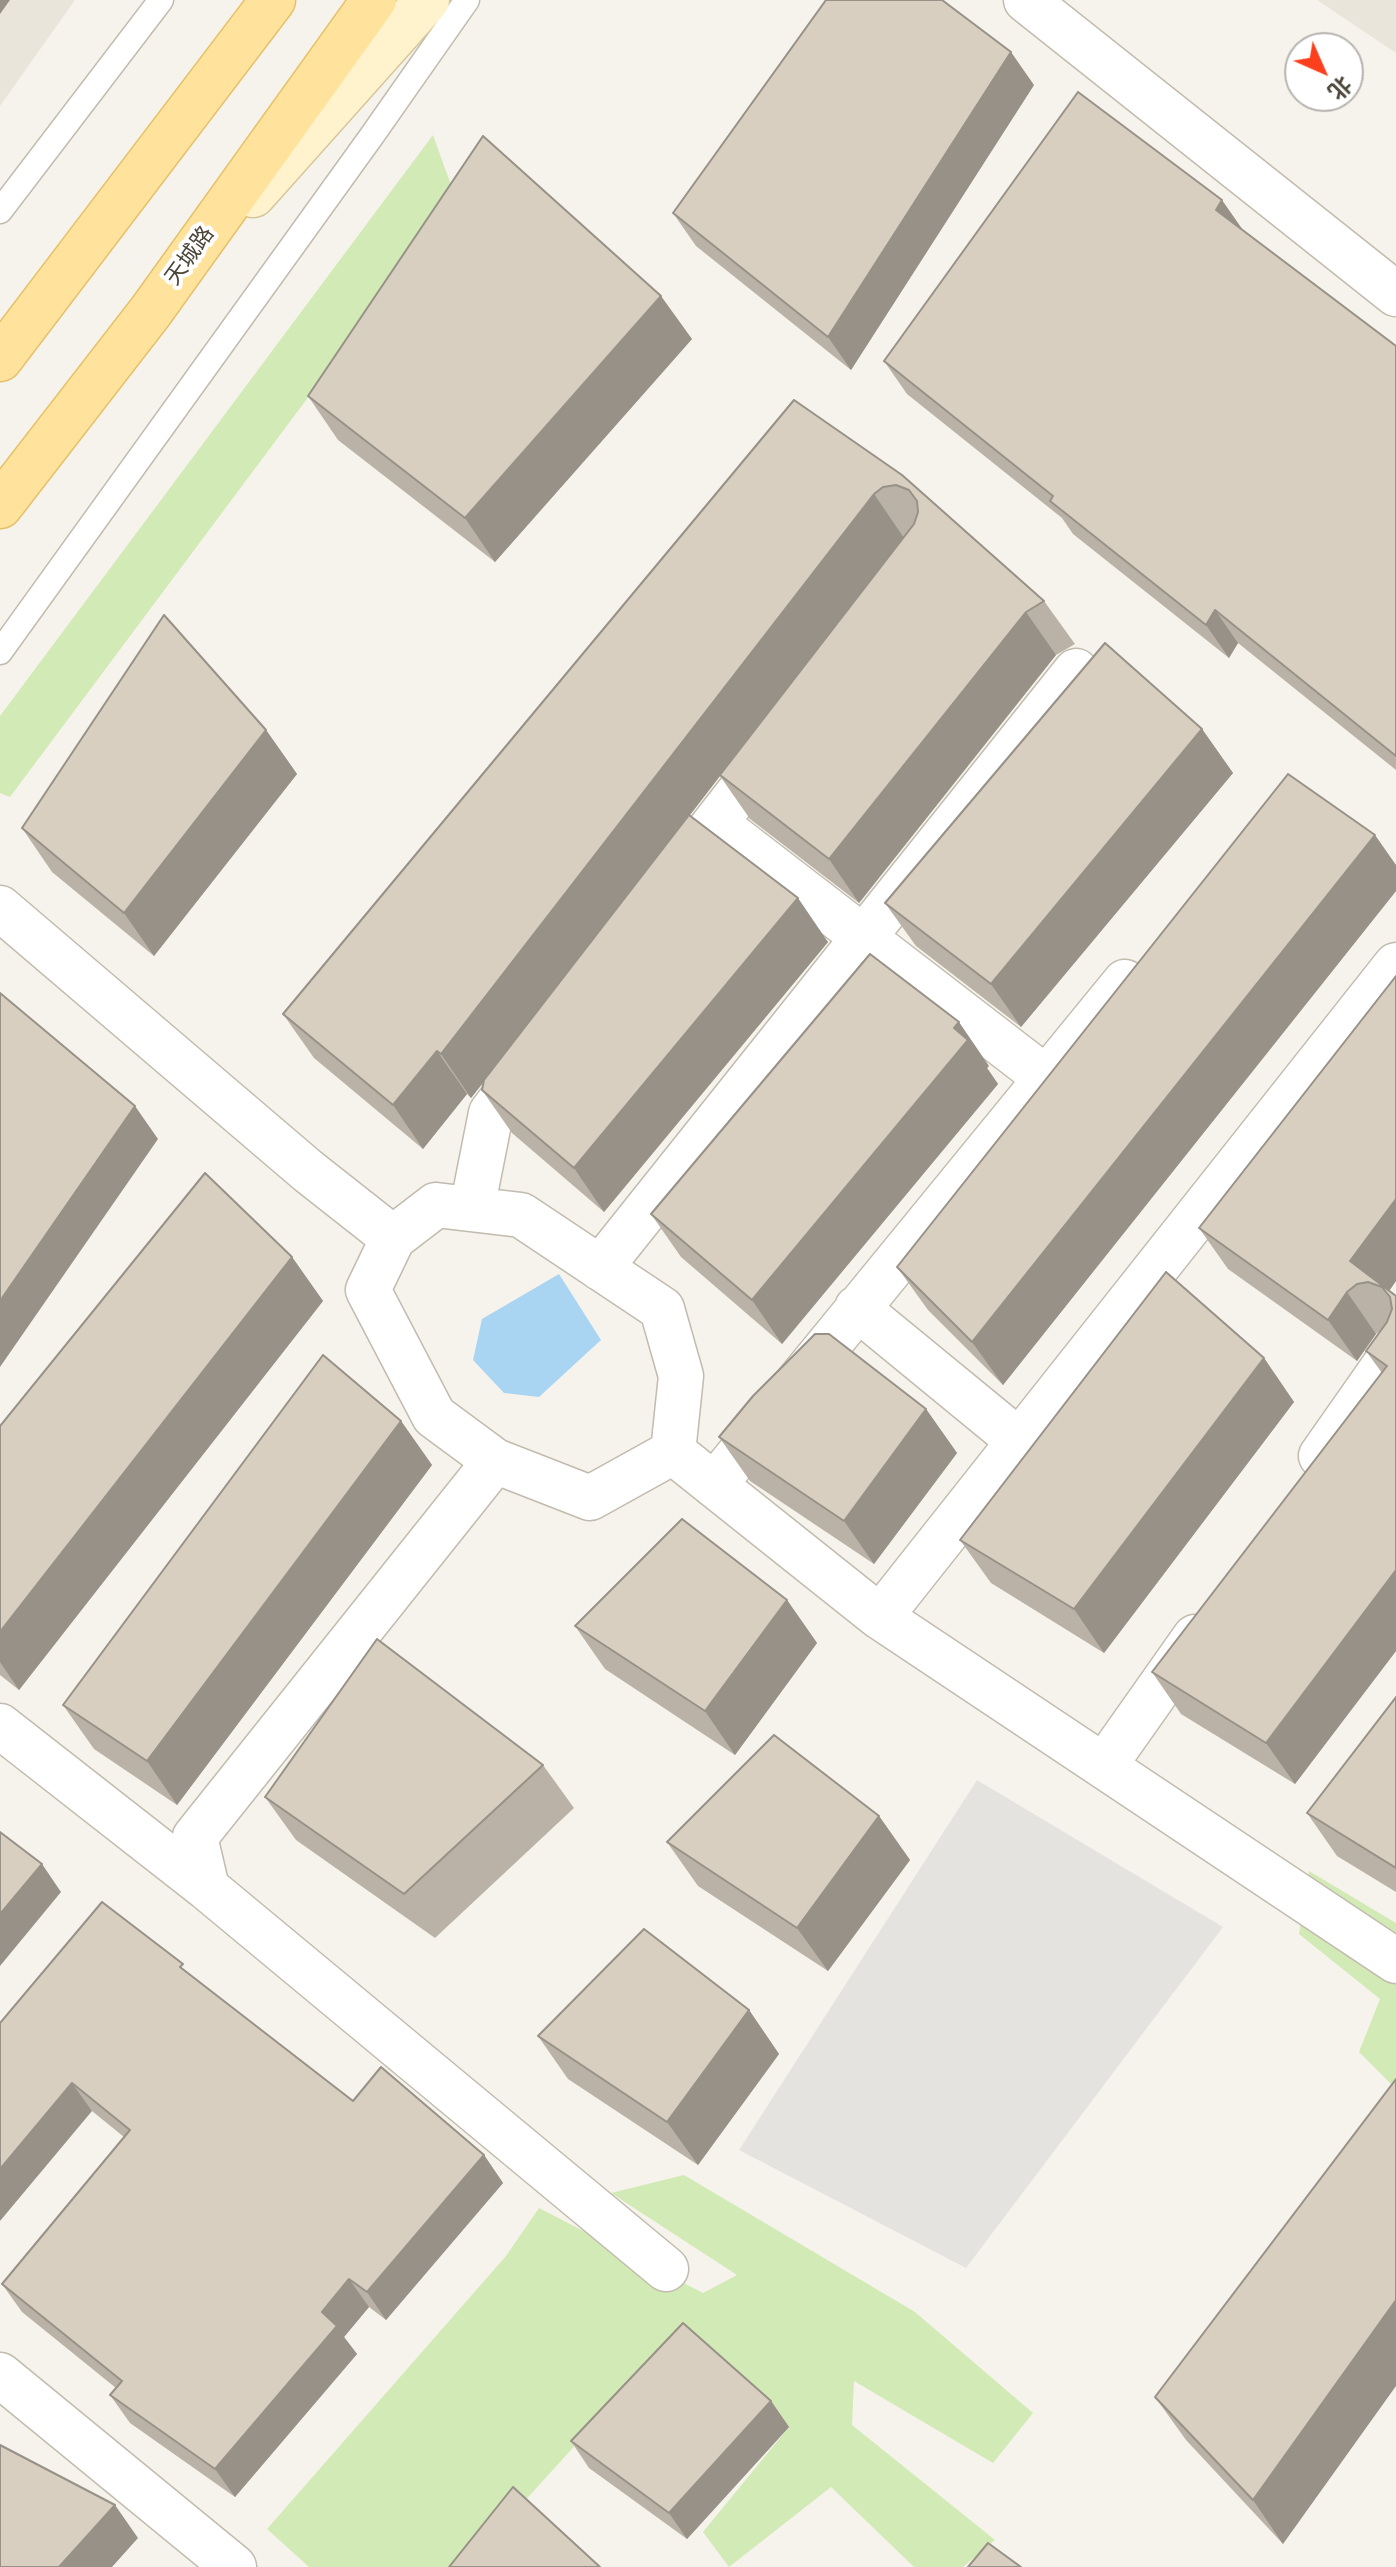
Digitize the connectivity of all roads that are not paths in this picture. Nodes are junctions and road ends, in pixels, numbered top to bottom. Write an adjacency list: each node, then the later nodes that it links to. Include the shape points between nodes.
1 (161, 0): 7 (lane)
2 (273, 0): 10 (main road)
3 (374, 0): 9 (main road, 天城路)
4 (427, 0): 9 (street)
5 (467, 0): 12 (lane)
6 (1026, 0): 8 (street)
7 (0, 211)
8 (1396, 294)
9 (151, 311): 11 (main road, 天城路)
10 (0, 359)
11 (0, 506)
12 (0, 652)
13 (1076, 671): 18 (street)
14 (791, 725): 15 (street)
15 (715, 823): 17 (street); 18 (street)
16 (0, 908): 24 (street)
17 (647, 911)
18 (863, 938): 22 (street); 25 (street)
19 (1153, 946): 22 (street)
20 (1396, 965): 28 (street)
21 (559, 1025): 23 (street, via 491,1113)
22 (1046, 1078): 26 (street)
23 (472, 1209): 24 (street, via 436,1205); 25 (street, via 521,1215)
24 (393, 1238): 30 (street, via 368,1290 434,1416)
25 (600, 1268): 29 (street, via 662,1309 681,1376)
26 (857, 1308): 28 (street); 31 (street)
27 (1396, 1349): 32 (street)
28 (1019, 1441): 34 (street)
29 (673, 1452): 30 (street, via 590,1498); 31 (street)
30 (495, 1461): 37 (street, via 195,1837)
31 (714, 1485): 34 (street)
32 (1296, 1493)
33 (1214, 1610): 36 (street)
34 (880, 1617): 36 (street)
35 (0, 1726): 37 (street)
36 (1104, 1766): 38 (street)
37 (207, 1888): 39 (street)
38 (1396, 1961)
39 (666, 2269)
40 (0, 2375): 41 (street)
41 (234, 2567)

